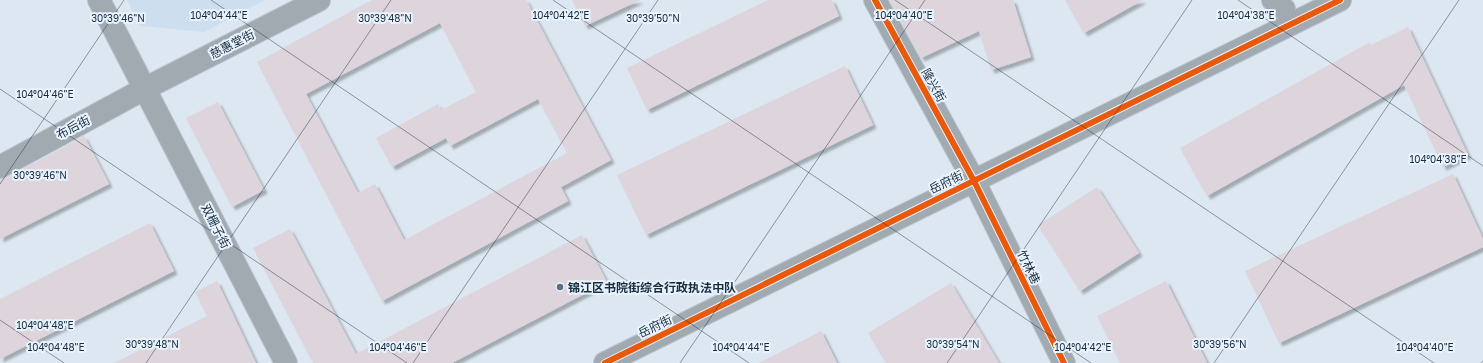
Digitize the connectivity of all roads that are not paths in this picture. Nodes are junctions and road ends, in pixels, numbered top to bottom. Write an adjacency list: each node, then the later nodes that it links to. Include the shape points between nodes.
1 (100, 0): 5 (street, 双栅子街)
2 (318, 0): 5 (street, 慈惠堂街)
3 (875, 0): 7 (street, 隆兴街)
4 (1340, 0): 7 (street, 岳府街)
5 (146, 88): 6 (street, 布后街); 9 (street, 双栅子街)
6 (0, 167)
7 (974, 181): 8 (street, 竹林巷); 10 (street, 岳府街)
8 (1058, 361)
9 (286, 363)
10 (605, 363)

